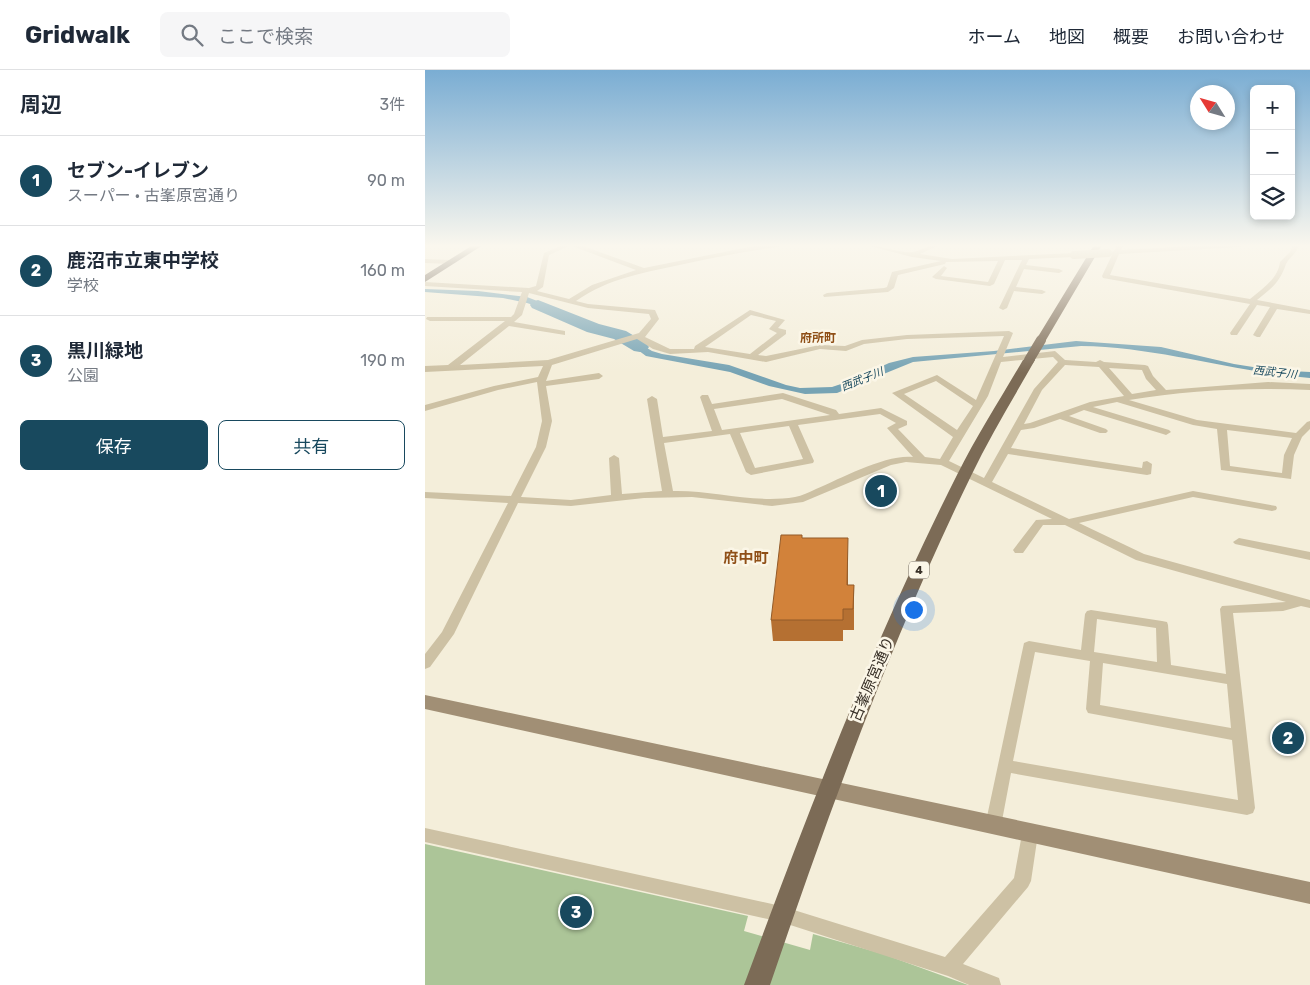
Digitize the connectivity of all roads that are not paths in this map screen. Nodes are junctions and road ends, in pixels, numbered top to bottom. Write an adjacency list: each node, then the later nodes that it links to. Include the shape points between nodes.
1 (489, 288): 9 (street)
2 (536, 288): 9 (street)
3 (595, 288): 12 (street)
4 (891, 288): 11 (street)
5 (1012, 288): 10 (street); 15 (street)
6 (1072, 288): 61 (main road, 古峯原宮通り / 4, bridge)
7 (1172, 288): 13 (street)
8 (1267, 288): 13 (street)
9 (528, 290): 12 (street); 18 (street, via 518,315)
10 (1043, 292)
11 (827, 296)
12 (569, 302): 22 (street, via 652,312 655,320)
13 (1253, 302): 14 (street); 20 (street)
14 (1275, 306): 16 (street); 21 (street)
15 (1003, 308)
16 (1310, 312)
17 (431, 319): 18 (street)
18 (511, 321): 19 (street); 29 (street)
19 (562, 333)
20 (1233, 333)
21 (1257, 335)
22 (638, 336): 23 (street, via 658,350); 27 (street)
23 (706, 350): 24 (street); 24 (street, via 698,348 750,312 781,320 773,329 783,332)
24 (751, 357): 25 (street, via 766,360 820,348 846,349 862,342 907,337 1009,333)
25 (998, 360): 26 (street, via 1055,354); 39 (street)
26 (1063, 362): 28 (street); 48 (street, via 1038,389)
27 (549, 363): 29 (street); 32 (street)
28 (1100, 363): 34 (street, via 1145,368); 36 (street)
29 (450, 368): 30 (street)
30 (425, 369)
31 (599, 376): 32 (street)
32 (542, 382): 42 (street, via 497,388); 65 (street, via 547,421 543,439)
33 (1310, 387): 34 (street, via 1268,385)
34 (1163, 392): 36 (street)
35 (705, 397): 40 (street)
36 (1130, 398): 38 (street)
37 (652, 399): 55 (street)
38 (1117, 400): 41 (street); 47 (street, via 1196,423)
39 (978, 405): 53 (street); 53 (street, via 937,378 897,393)
40 (708, 407): 44 (street, via 783,396 833,412); 52 (street)
41 (1083, 407): 43 (street); 51 (street)
42 (425, 408)
43 (1059, 416): 48 (street, via 1031,426); 50 (street)
44 (837, 417): 45 (street); 58 (street, via 881,411 904,424 892,428)
45 (792, 423): 49 (street); 49 (street, via 809,461 751,472)
46 (1310, 424): 54 (street)
47 (1222, 426): 54 (street); 54 (street, via 1225,468 1287,477 1289,455)
48 (1016, 427): 56 (street)
49 (734, 431): 52 (street)
50 (1103, 431)
51 (1166, 432)
52 (718, 433): 55 (street)
53 (959, 436): 59 (street)
54 (1298, 436)
55 (659, 441): 64 (street)
56 (1004, 450): 60 (street, via 1147,472); 62 (street)
57 (614, 458): 66 (street)
58 (921, 459): 59 (street); 64 (street, via 888,463 799,500 772,503 693,494)
59 (943, 462): 61 (street)
60 (1147, 464)
61 (965, 473): 62 (street); 80 (main road, 古峯原宮通り / 4, via 897,621)
62 (987, 482): 68 (street)
63 (425, 495): 65 (street)
64 (668, 495): 66 (street)
65 (515, 498): 66 (street, via 571,502); 74 (street, via 447,634)
66 (617, 498)
67 (1272, 508): 68 (street, via 1193,494)
68 (1070, 522): 70 (street, via 1040,522); 72 (street, via 1140,556)
69 (1239, 542): 71 (street)
70 (1019, 550)
71 (1310, 556)
72 (1306, 602): 76 (street, via 1283,607 1226,609)
73 (1092, 657): 75 (street); 75 (street, via 1091,614 1162,625); 78 (street, via 1093,709); 79 (street, via 1029,646)
74 (425, 664)
75 (1164, 668): 76 (street)
76 (1233, 680): 78 (street)
77 (425, 702): 80 (street)
78 (1239, 735): 79 (street, via 1247,808)
79 (1005, 766): 81 (street)
80 (828, 789): 81 (street); 85 (main road, 古峯原宮通り / 4)
81 (993, 826): 82 (street)
82 (1030, 834): 84 (street); 86 (street, via 1022,880)
83 (425, 835): 85 (street)
84 (1310, 893)
85 (780, 918): 86 (street); 87 (main road, 古峯原宮通り / 4)
86 (948, 967): 88 (street)
87 (757, 985)
88 (992, 985)

